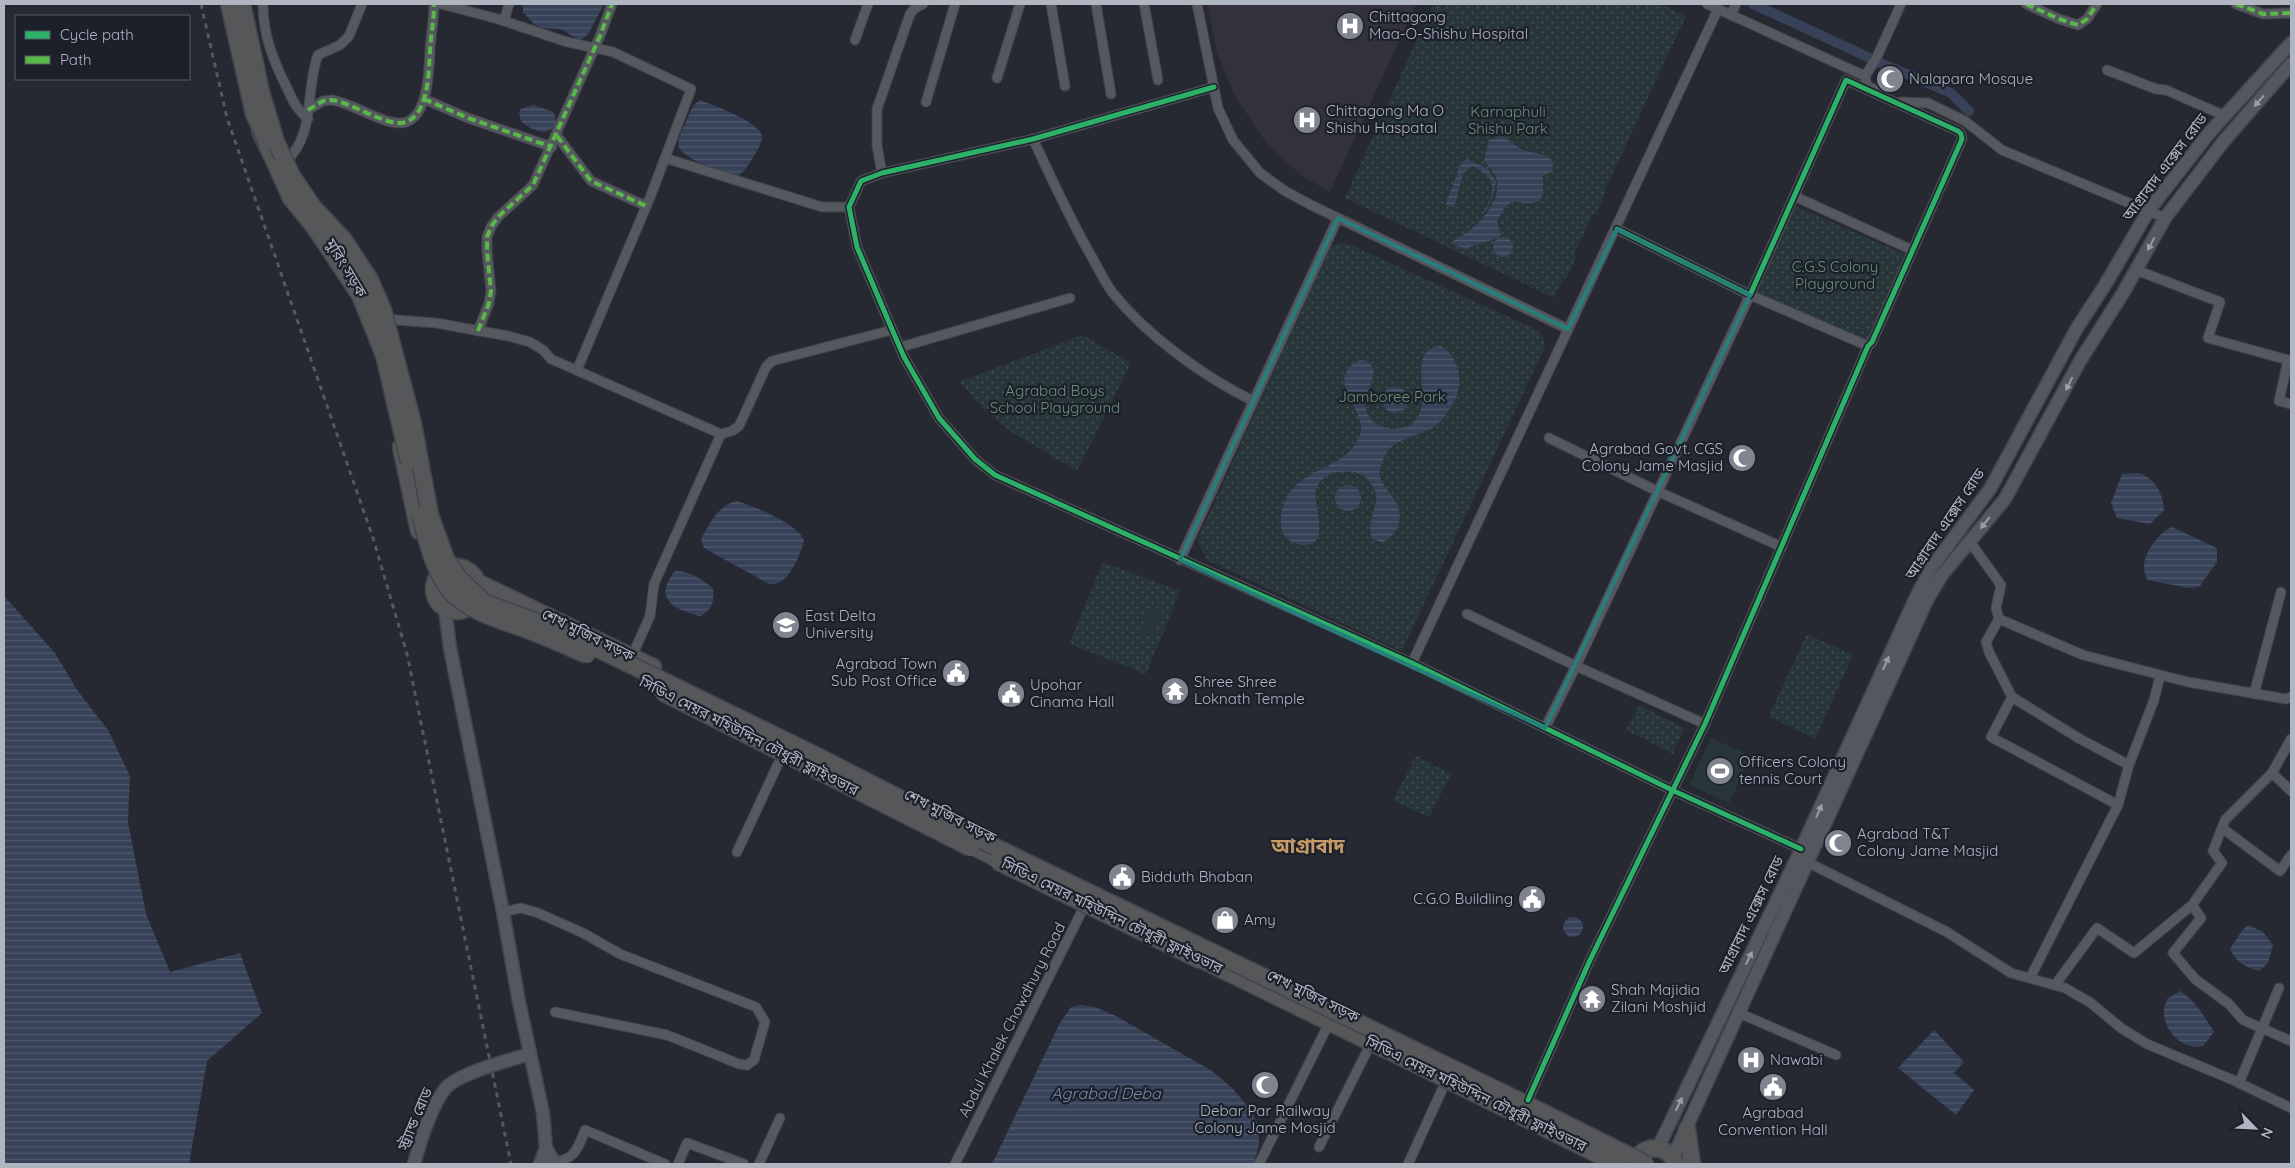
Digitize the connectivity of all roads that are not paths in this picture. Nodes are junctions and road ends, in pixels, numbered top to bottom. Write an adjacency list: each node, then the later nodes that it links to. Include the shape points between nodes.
1 (224, 4): 47 (highway, মুরিং সড়ক, via 243,81)
2 (229, 4): 140 (highway, সিডিএ মেয়র মহিউদ্দিন চৌধুরী ফ্লাইওভার, bridge, via 254,114 291,198 360,295 384,355 427,544 454,595 486,616 596,659 1042,884)
3 (242, 4): 128 (highway, bridge, via 261,92 276,142 292,176 313,207 344,240 370,280 384,310 413,424 430,515 446,559 459,578 484,603 552,627 819,757 1010,855)
4 (262, 4): 41 (street, via 265,33 280,77 293,103)
5 (362, 4): 41 (street, via 349,36 340,45 318,55 313,69)
6 (434, 4): 39 (street, via 429,77)
7 (441, 4): 27 (street)
8 (509, 4): 27 (street)
9 (612, 4): 30 (street)
10 (868, 4): 28 (street)
11 (923, 4): 48 (street, via 910,14 877,109 877,146)
12 (954, 4): 40 (street)
13 (1020, 4): 34 (street)
14 (1051, 4): 36 (street)
15 (1096, 4): 38 (street)
16 (1144, 4): 35 (street)
17 (1197, 4): 37 (street)
18 (1707, 4): 24 (street)
19 (1736, 4): 26 (street)
20 (1901, 4): 33 (street)
21 (2026, 4): 22 (street, via 2078,25)
22 (2098, 4)
23 (2236, 4): 25 (street, via 2263,14)
24 (1718, 10): 26 (street); 55 (street)
25 (2291, 13)
26 (1731, 15): 33 (street)
27 (504, 21): 30 (street, via 567,42)
28 (855, 40)
29 (2291, 43): 42 (main road, আগ্রাবাদ এক্সেস রোড)
30 (594, 47): 43 (street); 46 (street, via 613,52 691,89)
31 (2291, 64): 54 (main road, আগ্রাবাদ এক্সেস রোড, one-way to 54, via 2223,142)
32 (2107, 70): 42 (street, via 2166,90)
33 (1867, 74): 52 (street, via 1867,86 1904,104 1928,103 1965,120 2002,150)
34 (998, 78)
35 (1158, 80)
36 (1065, 86)
37 (1214, 88): 44 (street); 53 (street, via 1218,108 1233,140 1260,173 1285,191)
38 (1111, 94)
39 (424, 99): 41 (street, via 417,114 400,123 332,100 323,101); 45 (street, via 475,121)
40 (926, 102)
41 (308, 115): 47 (street, via 301,140 287,160)
42 (2225, 116): 52 (main road, আগ্রাবাদ এক্সেস রোড)
43 (556, 136): 45 (street); 50 (street, via 591,181)
44 (1033, 139): 48 (street); 67 (street, via 1080,237 1111,290 1145,328)
45 (552, 147): 63 (street, via 533,185 502,212 491,227 487,237 491,291)
46 (665, 158): 50 (street); 51 (street, via 806,202)
47 (276, 168): 60 (highway, মুরিং সড়ক, via 338,251 363,291)
48 (882, 173): 51 (street, via 861,181)
49 (1794, 196): 56 (street); 56 (street, via 1846,80 1958,130 1962,139); 58 (street)
50 (646, 206): 66 (street)
51 (850, 207): 62 (street, via 857,247)
52 (2149, 210): 54 (street); 72 (main road, আগ্রাবাদ এক্সেস রোড, via 2077,328 1990,489)
53 (1338, 218): 61 (street); 67 (street)
54 (2165, 218): 57 (main road, আগ্রাবাদ এক্সেস রোড, one-way to 57)
55 (1617, 229): 58 (street); 61 (street)
56 (1912, 250): 64 (street)
57 (2136, 270): 68 (street, via 2220,302 2208,338 2288,360 2279,401); 73 (main road, আগ্রাবাদ এক্সেস রোড, one-way to 73, via 2080,361 2005,499)
58 (1750, 295): 64 (street); 71 (street)
59 (1070, 298): 65 (street)
60 (373, 318): 63 (street, via 436,323); 76 (highway, মুরিং সড়ক, via 419,529 426,556)
61 (1568, 329): 84 (street)
62 (892, 330): 65 (street); 69 (street, via 772,361 766,367 739,426)
63 (478, 331): 66 (street, via 530,342 551,359)
64 (1868, 346): 74 (street)
65 (901, 348): 75 (street, via 939,418 975,459 995,475)
66 (577, 370): 69 (street)
67 (1253, 401): 75 (street)
68 (2291, 404)
69 (720, 434): 83 (street, via 654,584 650,616)
70 (1549, 438): 71 (street)
71 (1657, 492): 74 (street); 85 (street)
72 (1953, 537): 73 (main road); 101 (main road, আগ্রাবাদ এক্সেস রোড, one-way to 72, via 1916,597)
73 (1965, 546): 82 (street, via 2000,585 1996,608); 104 (main road, আগ্রাবাদ এক্সেস রোড, via 1942,574 1928,598)
74 (1782, 547): 90 (street)
75 (1180, 560): 84 (street)
76 (438, 577): 77 (highway, via 445,570 457,567 470,572); 80 (highway, via 434,593)
77 (477, 582): 79 (highway, via 477,595); 83 (highway, শেখ মুজিব সড়ক)
78 (2281, 592): 87 (street)
79 (470, 606): 80 (highway, via 458,611); 93 (highway, শেখ মুজিব সড়ক, via 531,625)
80 (445, 609): 107 (main road)
81 (1467, 614): 85 (street)
82 (1999, 619): 86 (street, via 2083,655); 88 (street, via 1986,642)
83 (632, 656): 105 (highway, শেখ মুজিব সড়ক)
84 (1412, 664): 91 (street)
85 (1576, 666): 90 (street); 91 (street)
86 (2160, 676): 87 (street); 95 (street)
87 (2254, 694): 89 (street)
88 (2012, 697): 95 (street); 99 (street, via 1991,737)
89 (2291, 698)
90 (1705, 724): 97 (street)
91 (1545, 728): 97 (street)
92 (2291, 739): 94 (street)
93 (784, 751): 102 (street); 105 (highway, শেখ মুজিব সড়ক)
94 (2288, 752): 96 (street)
95 (2129, 765): 99 (street)
96 (2272, 773): 98 (street); 100 (street)
97 (1674, 791): 101 (street); 121 (street, via 1590,960)
98 (2291, 791)
99 (2118, 805): 108 (street)
100 (2222, 828): 103 (street, via 2280,871); 106 (street, via 2212,851 2222,863)
101 (1801, 849): 127 (main road, আগ্রাবাদ এক্সেস রোড, one-way to 101)
102 (737, 852)
103 (2291, 854)
104 (1807, 862): 108 (street, via 1948,932 2011,973); 112 (main road, আগ্রাবাদ এক্সেস রোড)
105 (1089, 895): 113 (highway, শেখ মুজিব সড়ক); 121 (highway, শেখ মুজিব সড়ক); 137 (street, Abdul Khalek Chowdhury Road)
106 (2192, 905): 109 (street, via 2134,953 2097,928); 114 (street, via 2201,918 2173,953 2195,979 2229,1004 2243,1020)
107 (503, 912): 111 (street, via 521,908 538,913 620,954 756,1007 765,1022 754,1060 747,1065 668,1035); 117 (main road)
108 (2030, 978): 109 (street)
109 (2055, 985): 120 (street, via 2092,1004 2147,1044)
110 (2279, 988): 114 (street)
111 (555, 1012)
112 (1739, 1013): 118 (street); 124 (main road, আগ্রাবাদ এক্সেস রোড)
113 (1328, 1022): 116 (highway, শেখ মুজিব সড়ক); 138 (street)
114 (2262, 1030): 115 (street); 120 (street)
115 (2291, 1041)
116 (1372, 1043): 119 (highway, শেখ মুজিব সড়ক); 125 (street)
117 (530, 1054): 126 (main road, via 543,1113); 130 (main road, স্ট্র্যান্ড রোড, via 491,1066 446,1088)
118 (1836, 1054)
119 (1447, 1079): 139 (street); 140 (highway, শেখ মুজিব সড়ক)
120 (2239, 1083): 122 (street)
121 (1528, 1100): 128 (highway, শেখ মুজিব সড়ক)
122 (2291, 1108)
123 (780, 1118): 136 (street)
124 (1687, 1128): 129 (main road, আগ্রাবাদ এক্সেস রোড); 141 (highway)
125 (1319, 1147)
126 (546, 1148): 131 (main road); 132 (main road)
127 (1658, 1148): 128 (highway, via 1651,1148); 129 (highway, via 1669,1153)
128 (1640, 1161)
129 (1674, 1161)
130 (414, 1164)
131 (540, 1164)
132 (553, 1164): 133 (street, via 567,1160 577,1152 585,1130)
133 (665, 1164)
134 (678, 1164): 135 (street, via 687,1143)
135 (744, 1164)
136 (761, 1164)
137 (955, 1164)
138 (1260, 1164)
139 (1408, 1164)
140 (1619, 1164)
141 (1692, 1164)

